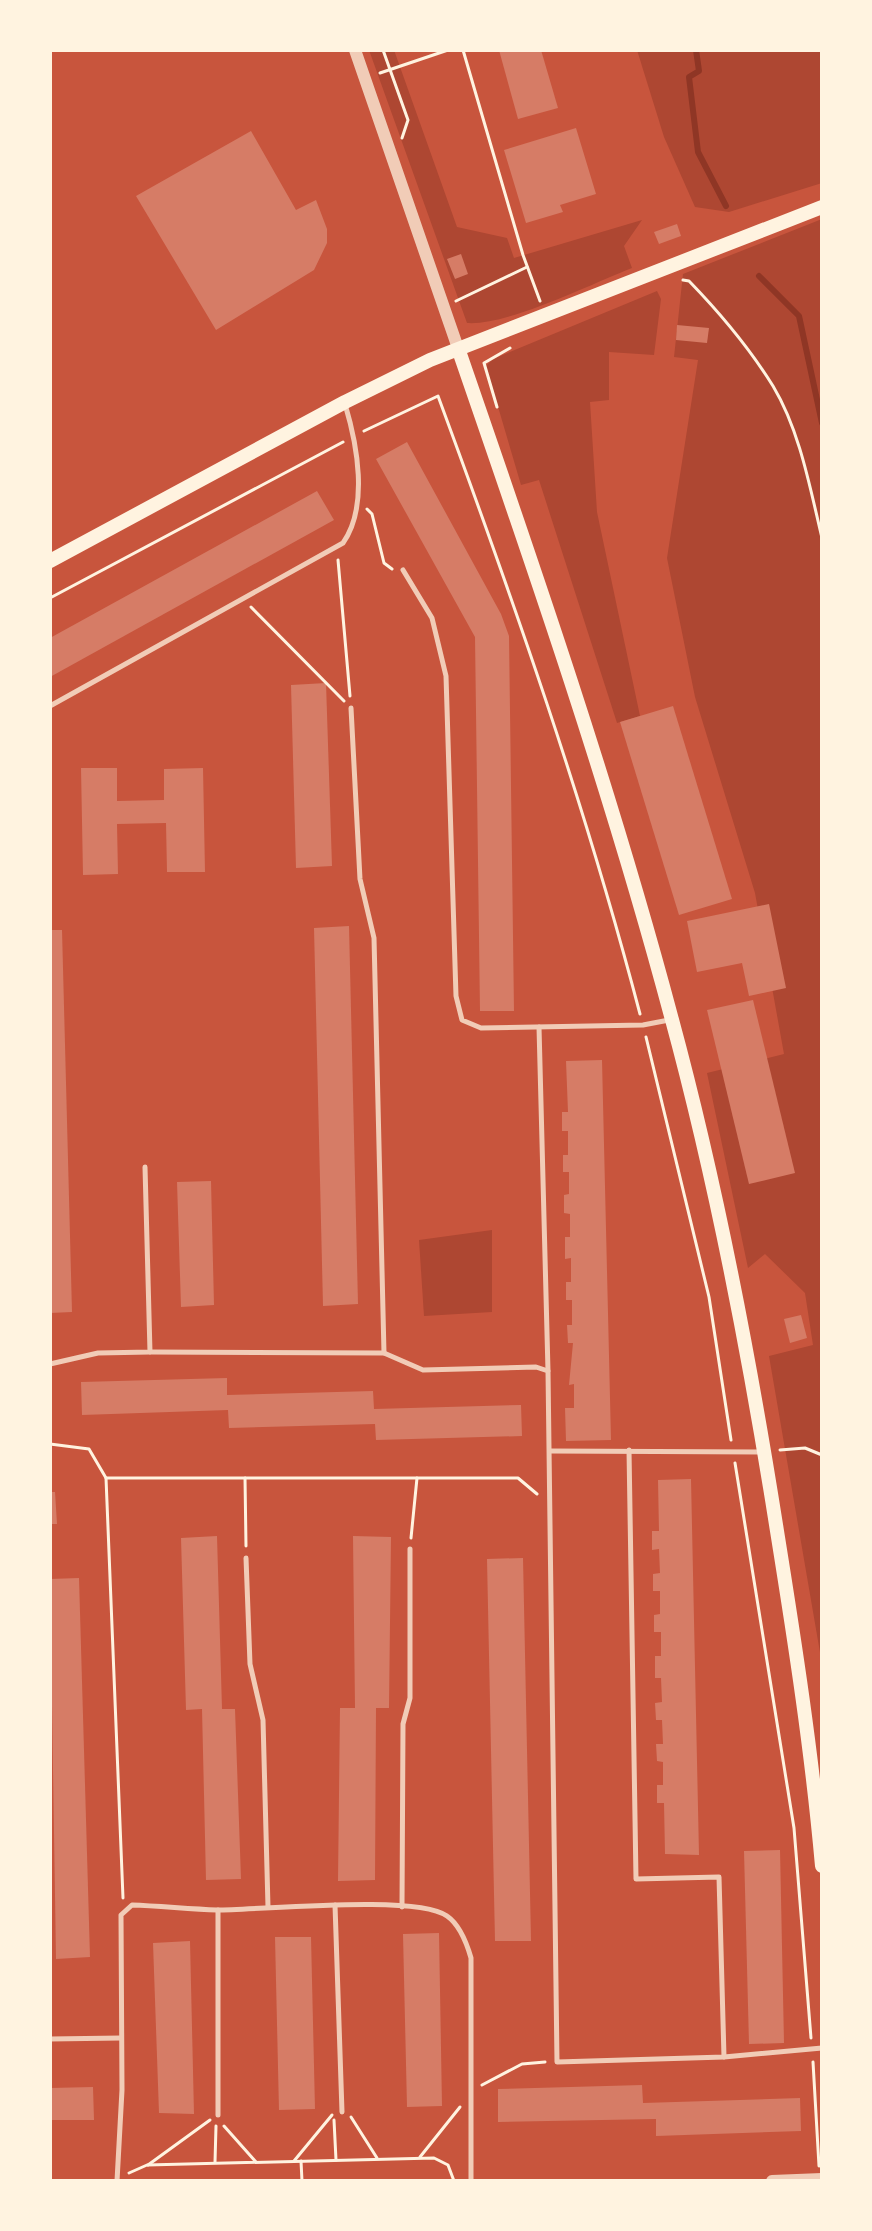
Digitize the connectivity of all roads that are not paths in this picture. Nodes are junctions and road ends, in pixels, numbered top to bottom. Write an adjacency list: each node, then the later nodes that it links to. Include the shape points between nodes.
1 (355, 50): 3 (street)
2 (822, 207): 3 (main road)
3 (459, 351): 4 (main road); 9 (main road, via 594,750)
4 (345, 402): 5 (main road); 7 (lane, via 355,435 356,498 351,532 337,547)
5 (50, 561)
6 (403, 570): 10 (lane, via 432,618 446,676 457,1011 474,1026)
7 (50, 706)
8 (351, 708): 13 (lane, via 360,879 374,938)
9 (672, 1019): 10 (lane, via 643,1025); 18 (main road, via 713,1191)
10 (539, 1027): 15 (lane)
11 (145, 1167): 12 (lane)
12 (150, 1352): 13 (lane); 14 (lane, via 98,1353)
13 (384, 1353): 15 (lane, via 423,1370)
14 (50, 1364)
15 (548, 1371): 17 (lane)
16 (629, 1450): 17 (lane); 18 (lane); 29 (lane, via 636,1879 719,1877)
17 (550, 1451): 29 (lane, via 557,2062)
18 (764, 1452): 21 (main road, via 812,1752)
19 (410, 1549): 24 (lane)
20 (246, 1558): 23 (lane, via 250,1664 263,1720)
21 (822, 1866)
22 (335, 1905): 23 (lane); 24 (lane); 30 (lane)
23 (268, 1907): 25 (lane)
24 (402, 1907): 34 (lane, via 425,1907 448,1916 471,1958)
25 (218, 1910): 26 (lane, via 135,1905 124,1909); 31 (lane)
26 (121, 2038): 27 (lane); 33 (lane)
27 (50, 2039)
28 (822, 2048): 29 (lane)
29 (724, 2057)
30 (342, 2112)
31 (217, 2116)
32 (821, 2179): 35 (street)
33 (119, 2181)
34 (471, 2181)
35 (772, 2181)

